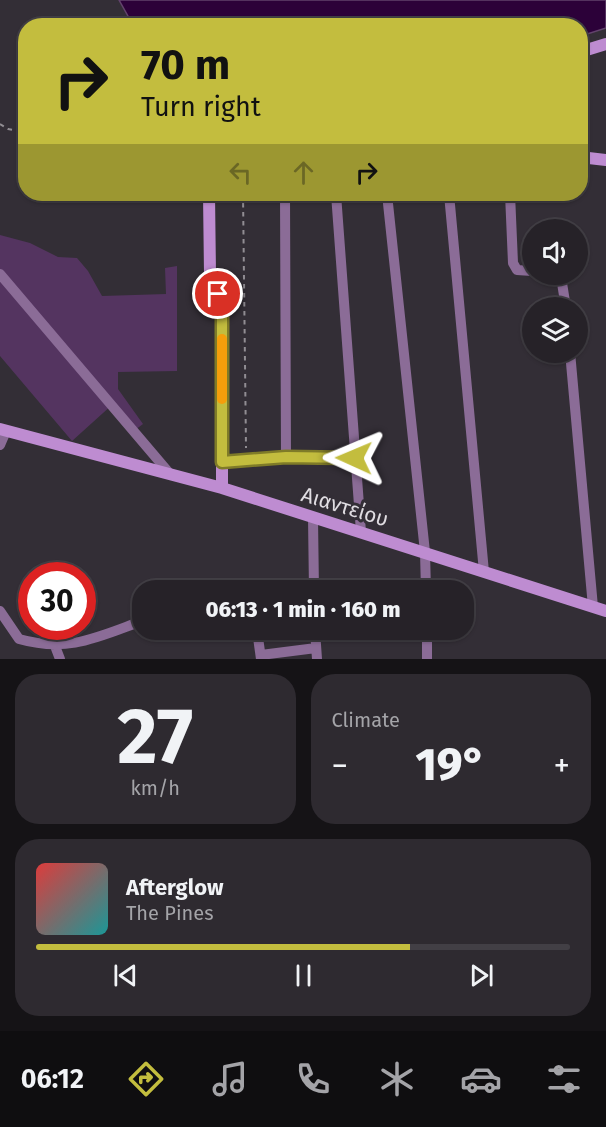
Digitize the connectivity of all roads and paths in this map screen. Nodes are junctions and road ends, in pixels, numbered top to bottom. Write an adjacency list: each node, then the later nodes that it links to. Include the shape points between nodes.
1 (606, 44): 2 (main road)
2 (588, 50)
3 (0, 124): 4 (path)
4 (18, 131)
5 (588, 158): 6 (main road)
6 (606, 160)
7 (209, 201): 22 (main road, via 210,274 222,309)
8 (243, 201): 21 (path)
9 (285, 201): 19 (street)
10 (336, 201): 20 (street)
11 (388, 201): 27 (street)
12 (450, 201): 28 (street)
13 (510, 201): 14 (street, via 513,263)
14 (522, 270)
15 (0, 274): 23 (street)
16 (571, 363): 31 (street)
17 (3, 430): 18 (street); 23 (main road, Αιαντείου)
18 (0, 445)
19 (286, 457): 20 (street); 21 (street)
20 (354, 458): 26 (street)
21 (246, 460): 22 (street)
22 (222, 462): 24 (main road)
23 (170, 474): 24 (main road, Αιαντείου)
24 (222, 488): 25 (main road, Αιαντείου)
25 (313, 518): 26 (main road, Αιαντείου); 29 (street)
26 (361, 532): 27 (main road, Αιαντείου)
27 (425, 552): 28 (main road, Αιαντείου); 30 (street)
28 (484, 572): 31 (main road, Αιαντείου)
29 (314, 580)
30 (426, 580)
31 (593, 607): 33 (main road, Αιαντείου)
32 (0, 611): 37 (street, via 19,639)
33 (606, 611)
34 (132, 625): 37 (street, via 82,643)
35 (258, 640): 39 (street)
36 (427, 640): 41 (street)
37 (55, 646): 40 (street)
38 (316, 654): 39 (street)
39 (261, 657)
40 (60, 659)
41 (427, 659)

